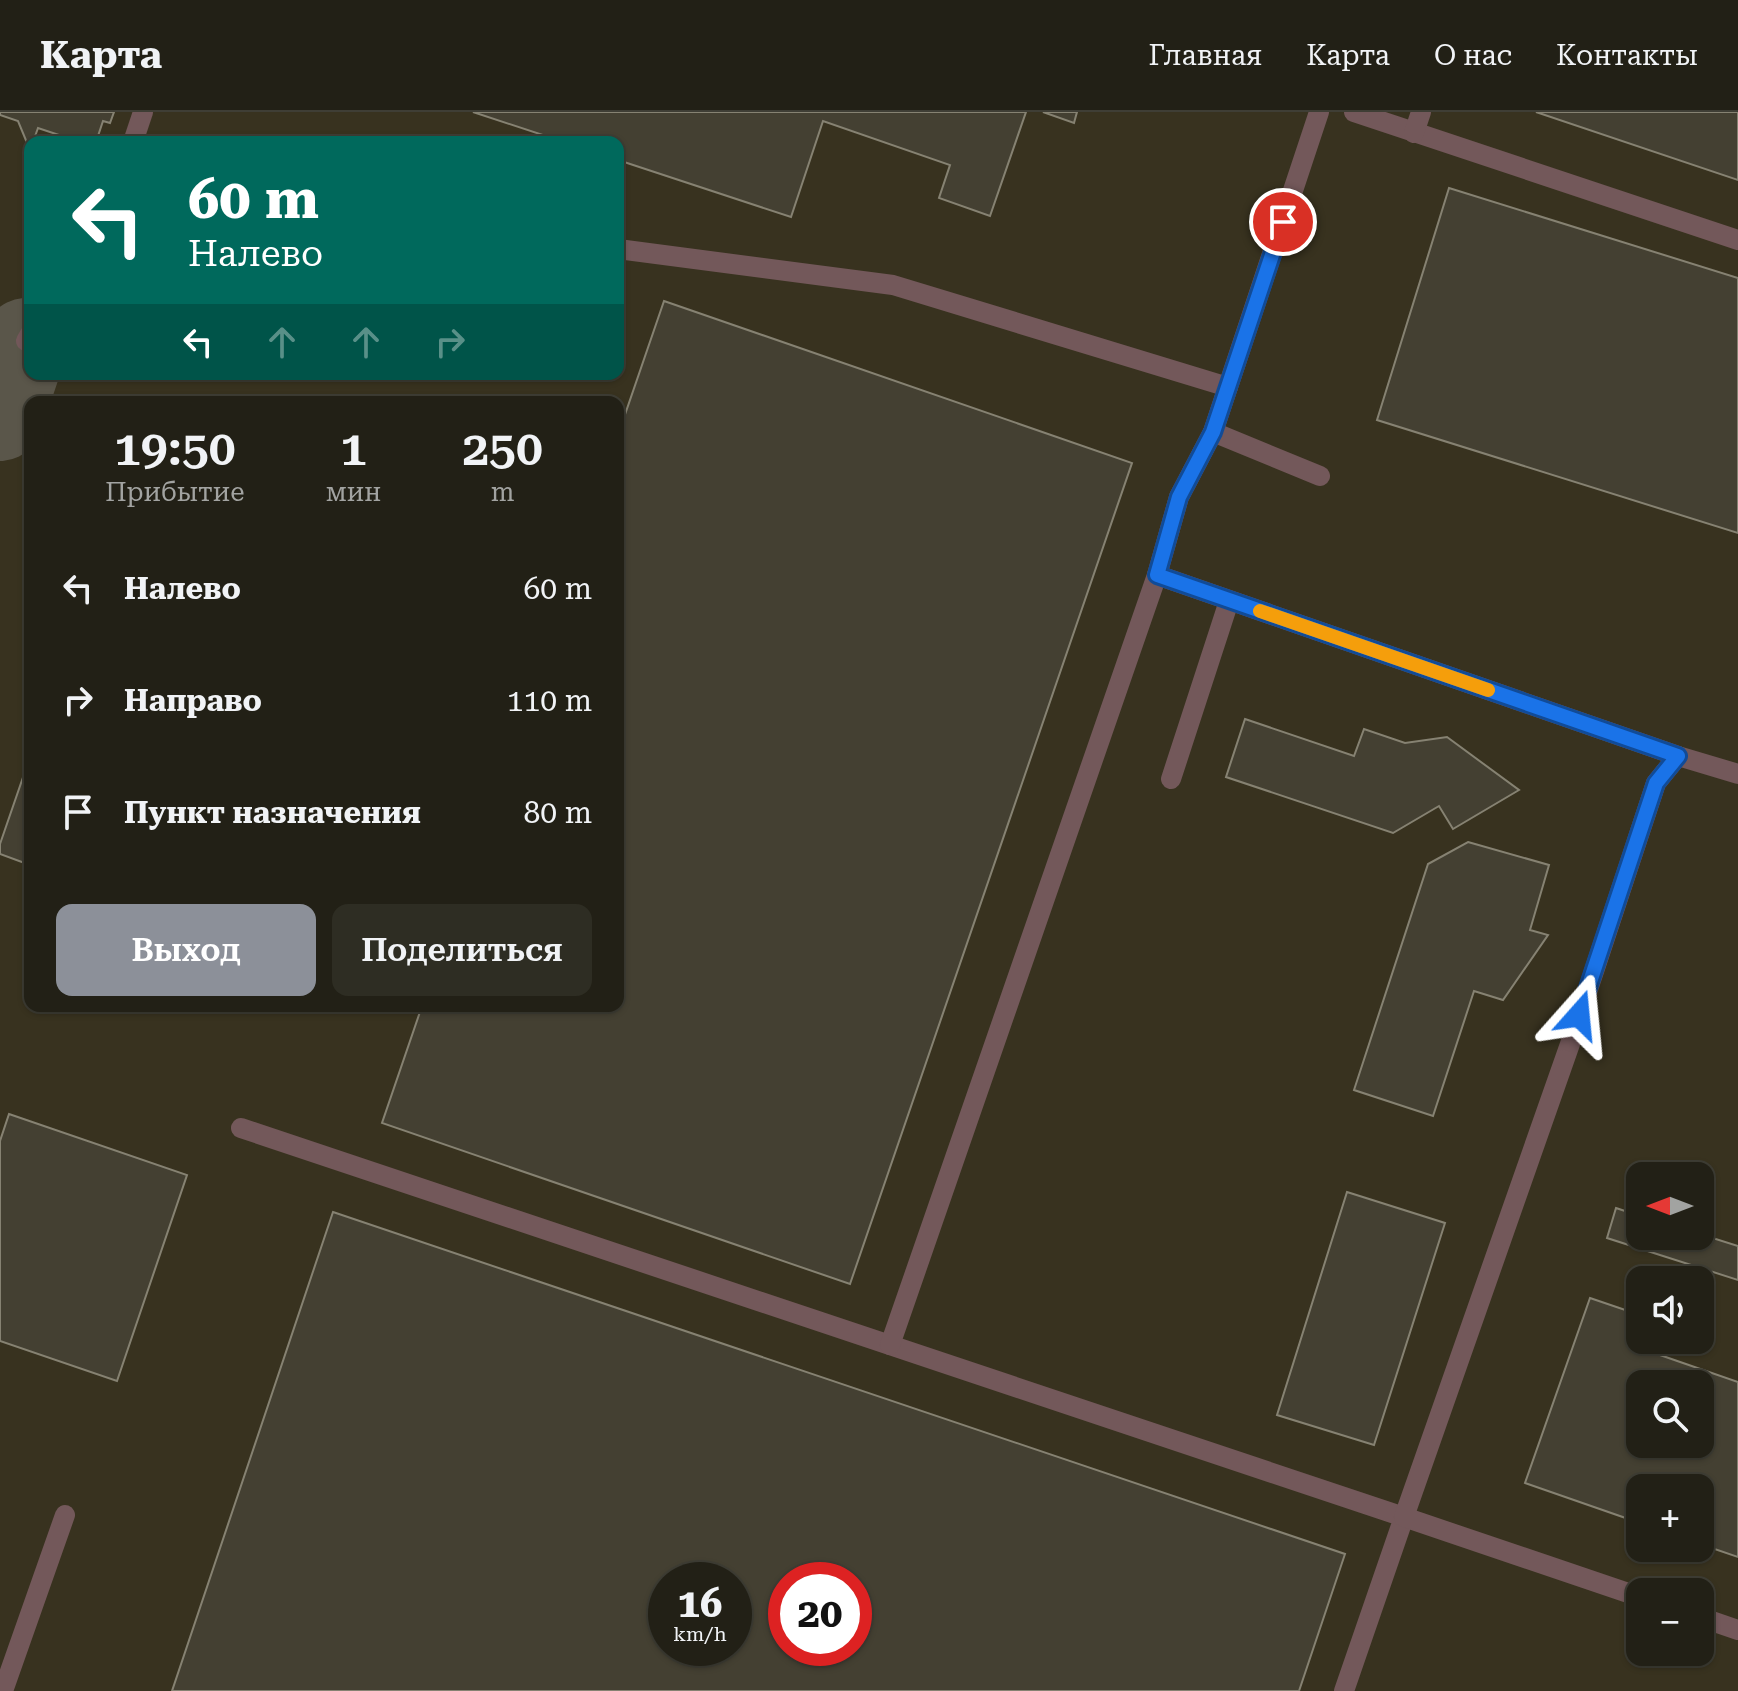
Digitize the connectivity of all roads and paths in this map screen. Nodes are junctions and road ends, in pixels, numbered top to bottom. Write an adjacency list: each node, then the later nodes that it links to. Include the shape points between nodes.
1 (143, 112): 6 (lane)
2 (1319, 112): 9 (lane)
3 (1354, 112): 5 (lane)
4 (1421, 112): 5 (lane)
5 (1414, 133): 7 (lane)
6 (135, 136)
7 (1738, 240)
8 (624, 250): 9 (lane, via 893,285)
9 (1228, 387): 10 (lane)
10 (1213, 432): 11 (lane); 12 (lane, via 1179,497)
11 (1320, 476)
12 (1157, 575): 13 (lane); 18 (lane)
13 (1229, 601): 14 (lane); 16 (lane)
14 (1678, 756): 15 (lane); 20 (lane, via 1656,783)
15 (1738, 774)
16 (1171, 779)
17 (241, 1128): 18 (lane)
18 (890, 1345): 20 (lane)
19 (65, 1515): 24 (lane)
20 (1404, 1517): 21 (lane); 25 (lane)
21 (1626, 1592)
22 (1714, 1622): 23 (lane)
23 (1738, 1630)
24 (3, 1691)
25 (1344, 1691)

